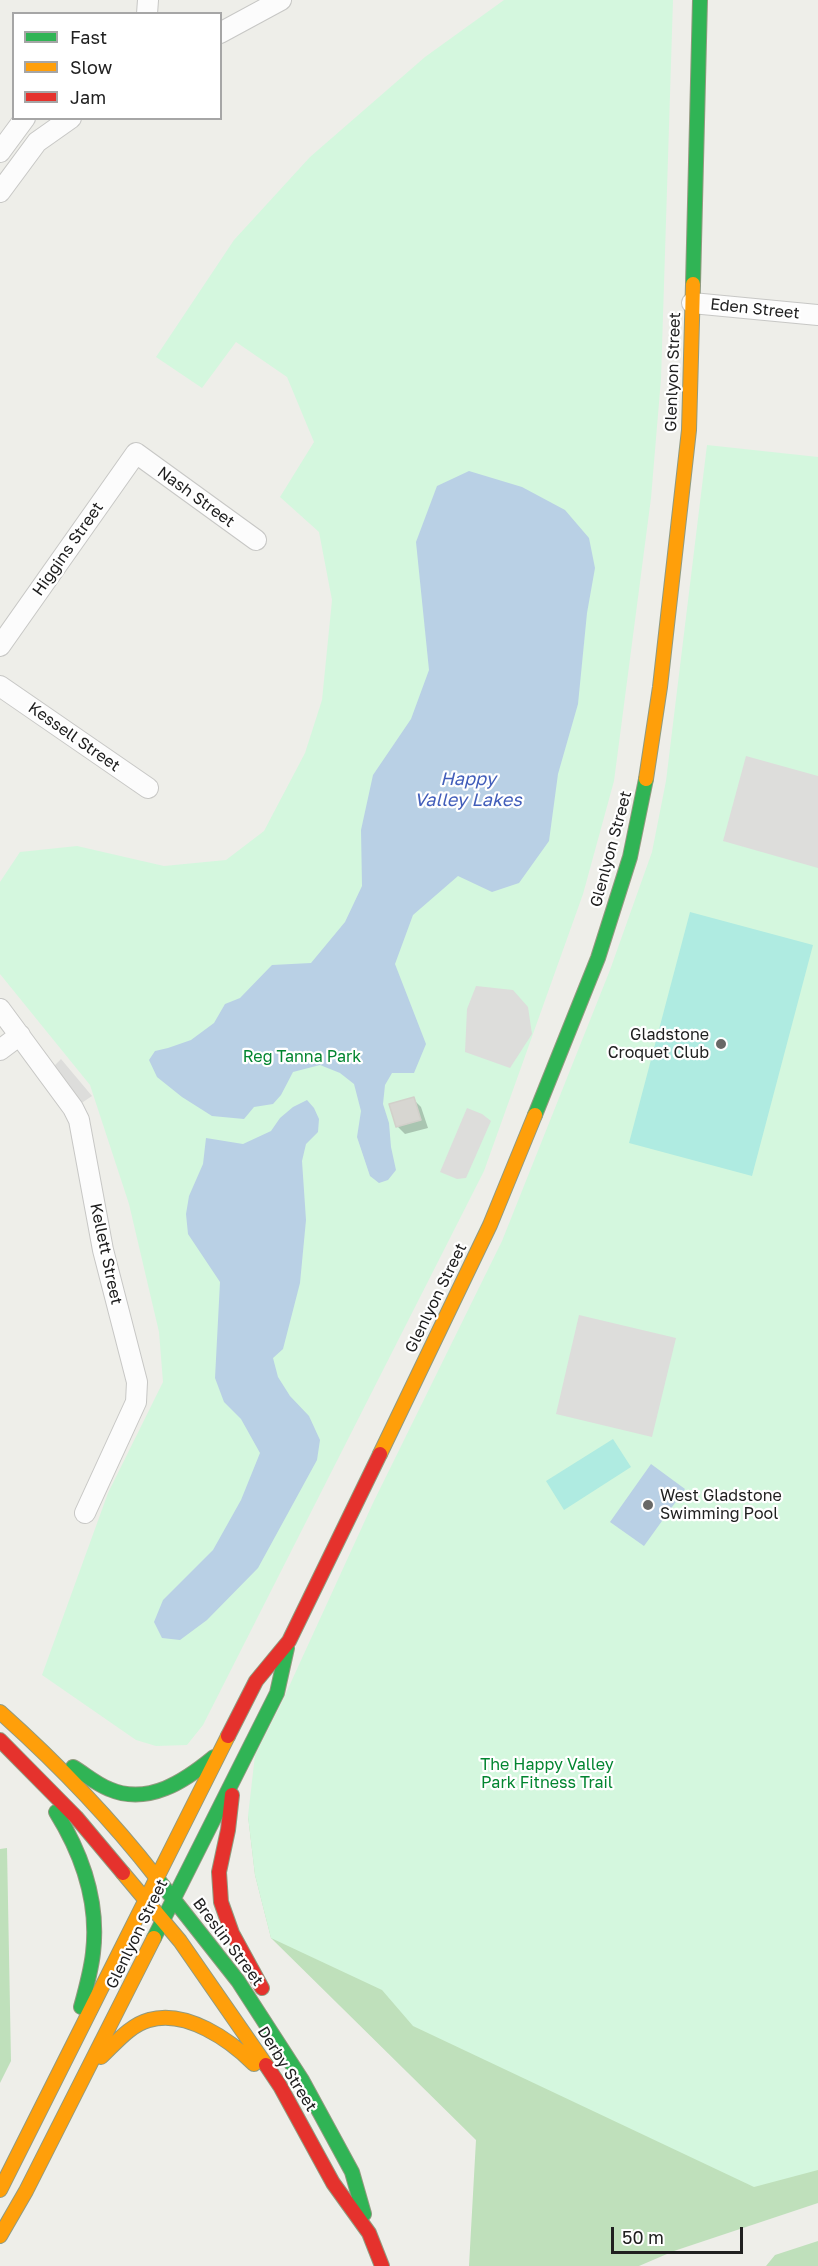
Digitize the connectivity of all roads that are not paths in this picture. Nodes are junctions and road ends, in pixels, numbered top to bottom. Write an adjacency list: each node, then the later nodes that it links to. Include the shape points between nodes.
1 (281, 0): 3 (street)
2 (700, 0): 8 (main road, Glenlyon Street)
3 (225, 29)
4 (24, 120): 6 (street)
5 (68, 120): 7 (street, via 38,142)
6 (0, 152)
7 (0, 192)
8 (692, 303): 9 (street, Eden Street); 19 (main road, Glenlyon Street, via 689,430 676,552 648,769 630,857 598,958 490,1225)
9 (818, 315)
10 (136, 453): 11 (street, Nash Street); 12 (street, Higgins Street)
11 (256, 540)
12 (0, 646)
13 (0, 686): 14 (street, Kessell Street)
14 (148, 788)
15 (0, 1009): 16 (street, Kellett Street)
16 (20, 1035): 17 (street); 18 (street, Kellett Street, via 79,1120 103,1250 136,1382 136,1402)
17 (0, 1050)
18 (85, 1513)
19 (289, 1641): 23 (main road, Glenlyon Street, via 256,1681); 25 (main road, Glenlyon Street, via 277,1693)
20 (0, 1712): 22 (main road, Breslin Street)
21 (0, 1740): 24 (main road)
22 (40, 1748): 23 (main road, via 105,1788 133,1795 176,1786); 26 (main road, Breslin Street)
23 (221, 1751): 26 (main road, Glenlyon Street)
24 (32, 1771): 28 (main road); 30 (main road, via 79,1854 93,1915 89,1975)
25 (234, 1779): 27 (main road, Glenlyon Street); 32 (main road, via 218,1873 220,1896 229,1925 273,2007)
26 (158, 1878): 27 (main road, Breslin Street); 28 (main road, Glenlyon Street)
27 (173, 1898): 29 (main road, Glenlyon Street); 32 (main road, Breslin Street, via 238,1981)
28 (147, 1900): 29 (main road, Derby Street); 30 (main road, Glenlyon Street)
29 (163, 1920): 31 (main road, Glenlyon Street); 33 (main road, Derby Street, via 224,2002)
30 (71, 2049): 34 (main road, Glenlyon Street)
31 (90, 2066): 33 (main road, via 134,2027 150,2019 177,2019 222,2037 248,2058); 36 (main road, Glenlyon Street)
32 (302, 2080): 35 (main road, Breslin Street, via 352,2172)
33 (293, 2107): 35 (main road, Derby Street, via 333,2183)
34 (0, 2190)
35 (369, 2233): 37 (main road, Derby Street)
36 (0, 2236)
37 (381, 2266)

